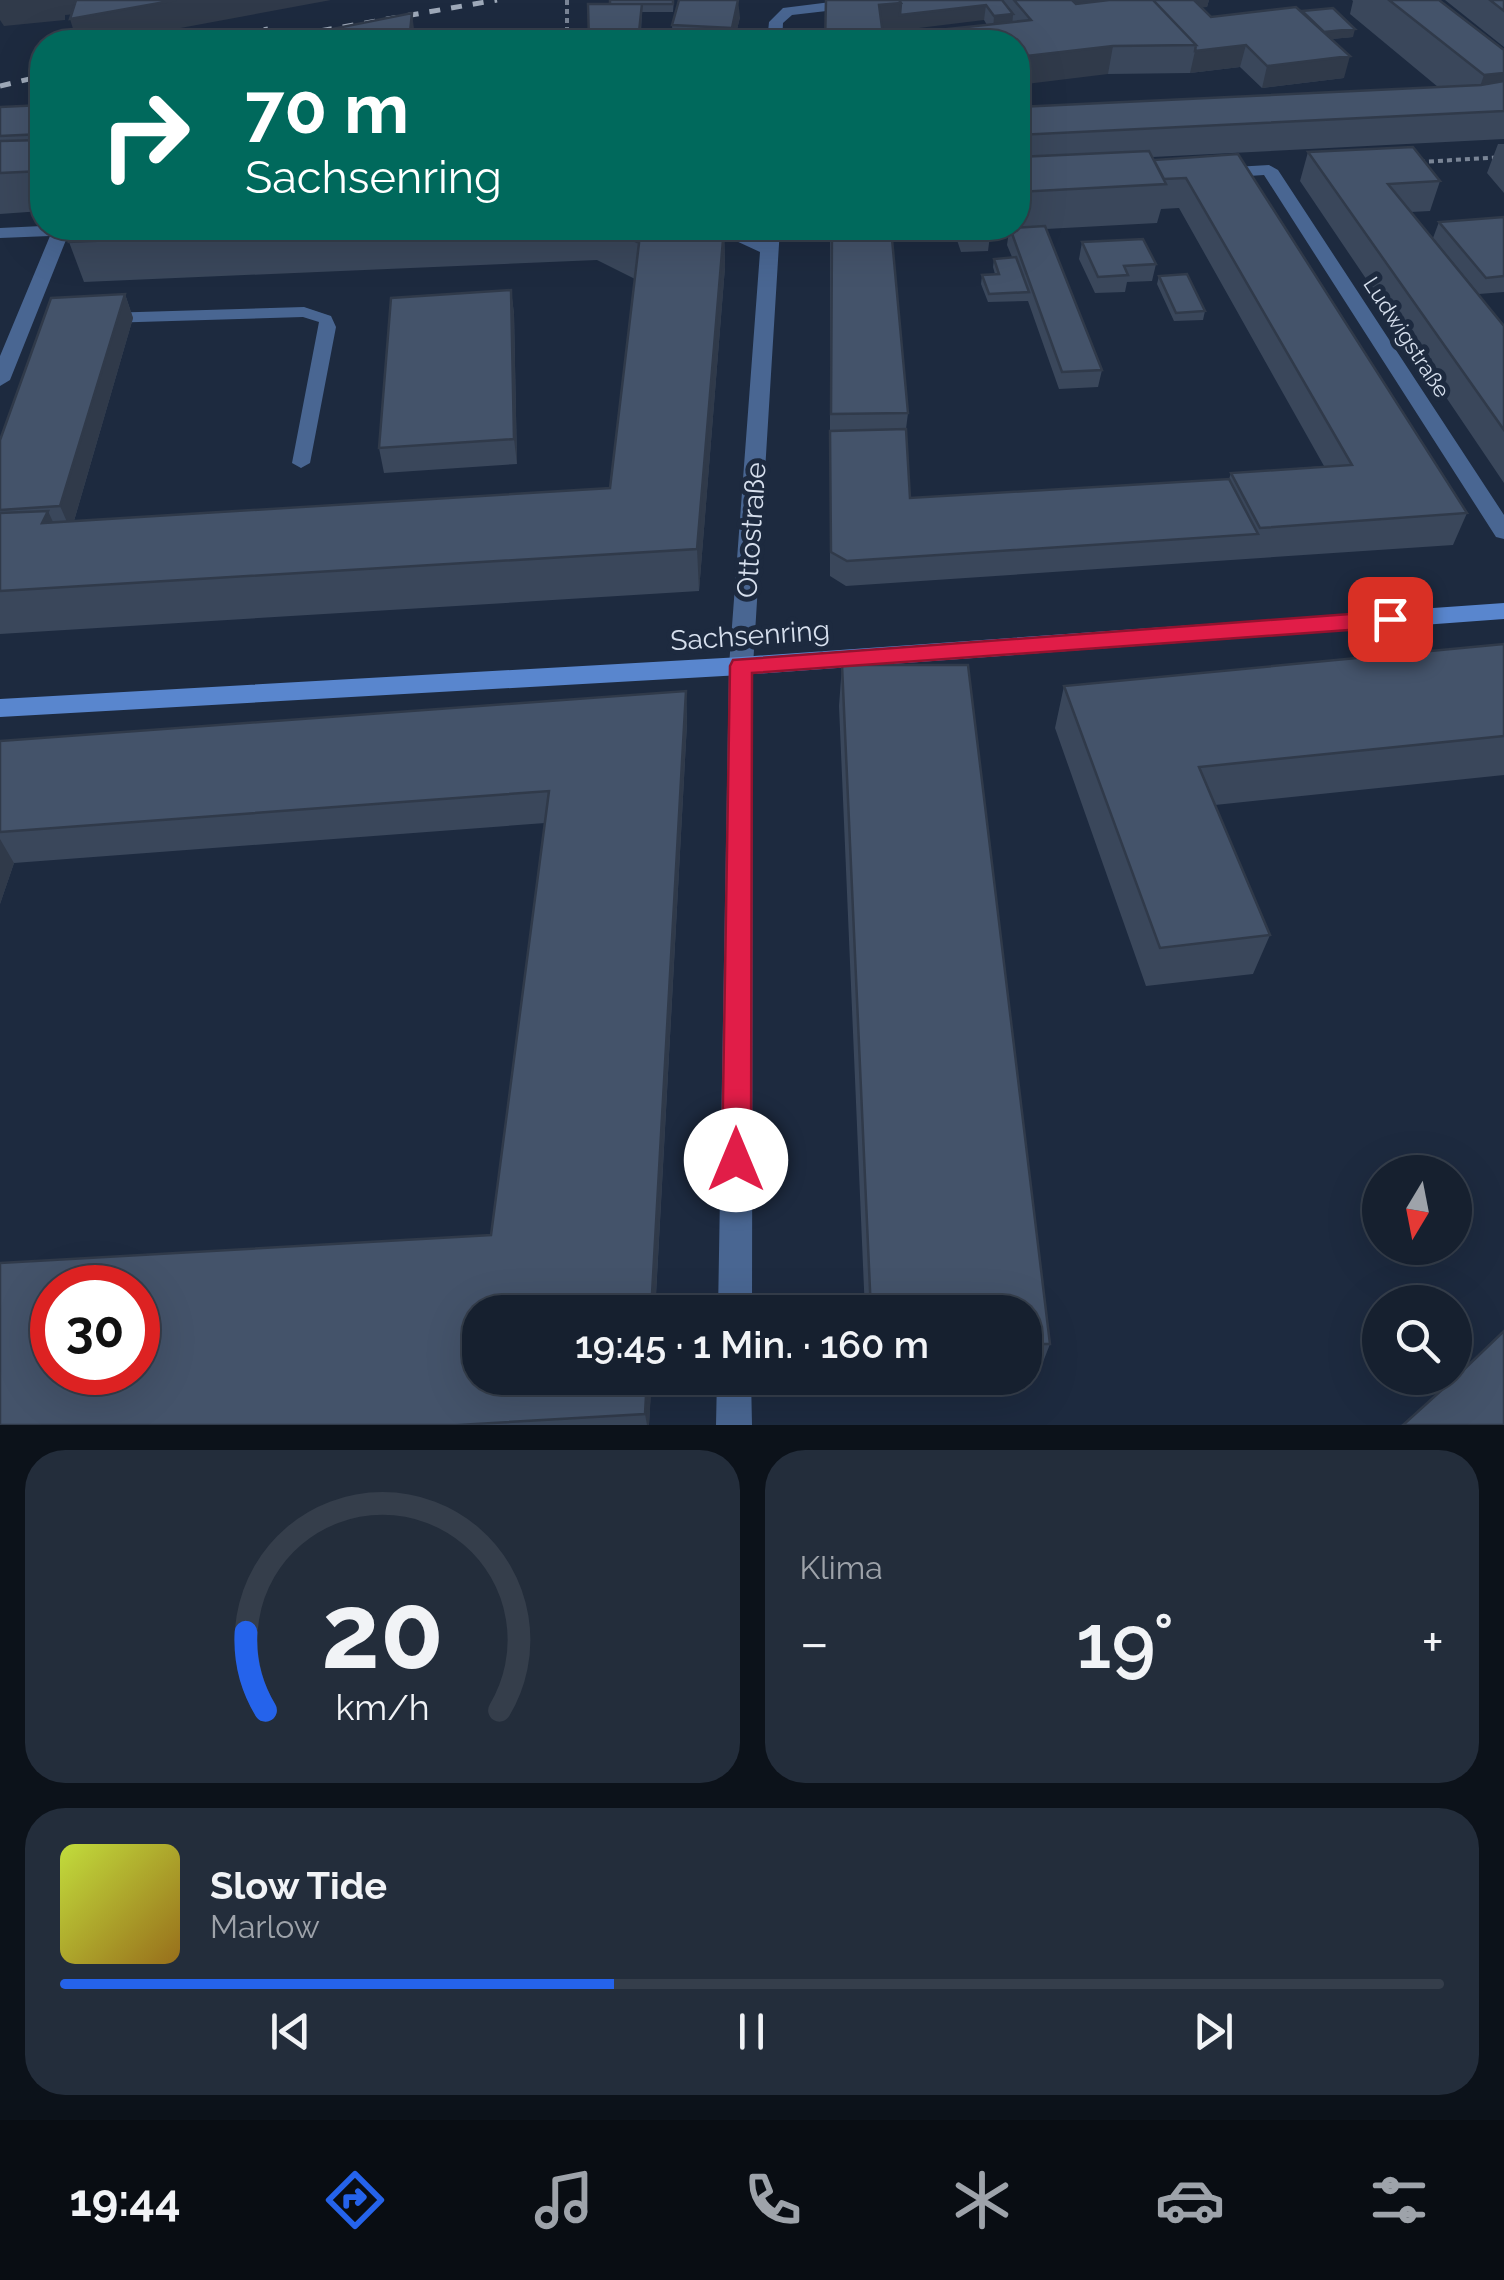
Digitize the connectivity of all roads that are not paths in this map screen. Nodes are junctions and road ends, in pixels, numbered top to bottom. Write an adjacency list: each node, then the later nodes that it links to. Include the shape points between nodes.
1 (887, 0): 2 (street, via 788,12)
2 (776, 30)
3 (1192, 174): 11 (street, Ludwigstraße, via 1269,170)
4 (30, 232): 5 (street)
5 (0, 233)
6 (58, 240): 9 (street, via 33,322)
7 (771, 240): 13 (street, Ottostraße)
8 (81, 320): 10 (lane, via 304,312 326,319)
9 (0, 380)
10 (300, 463)
11 (1504, 532)
12 (1504, 610): 13 (street, Sachsenring)
13 (741, 666): 14 (street, Sachsenring); 15 (street, Ottostraße)
14 (0, 708)
15 (735, 1295)
16 (734, 1395): 17 (street)
17 (734, 1425)

